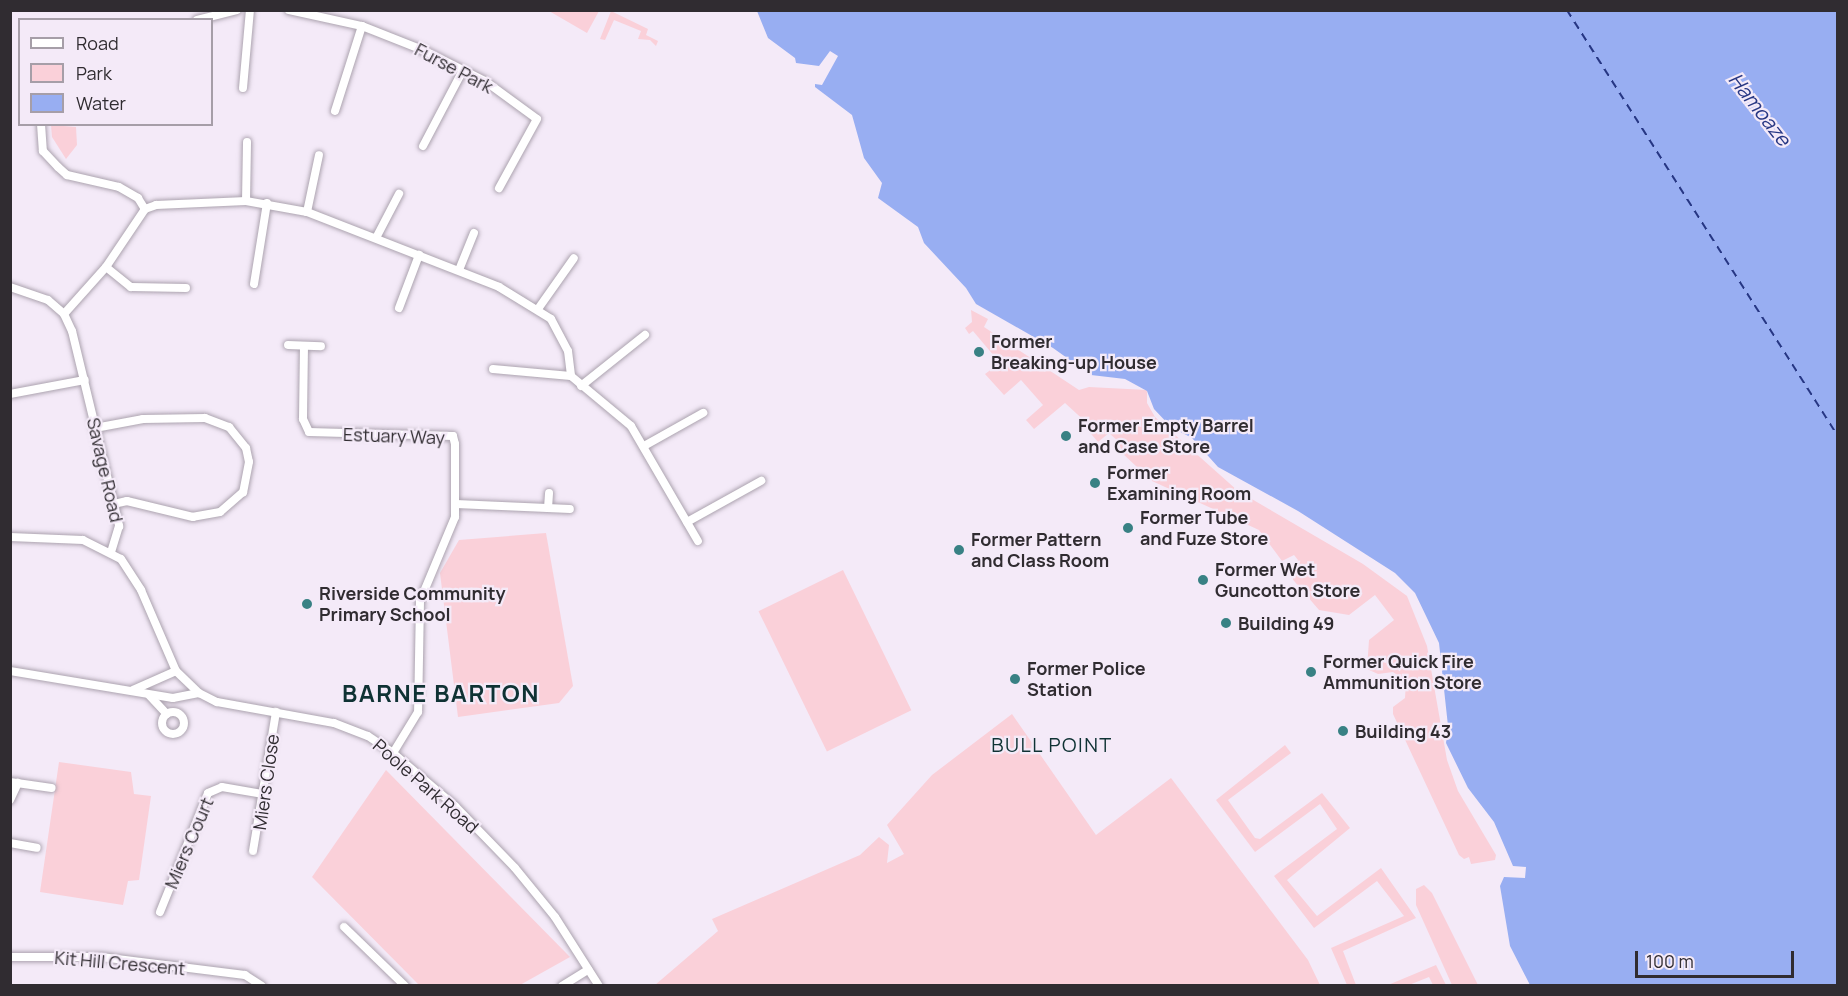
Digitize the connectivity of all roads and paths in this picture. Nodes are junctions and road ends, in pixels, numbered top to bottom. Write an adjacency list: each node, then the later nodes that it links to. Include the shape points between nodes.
1 (237, 10): 4 (street)
2 (250, 10): 7 (street)
3 (290, 10): 5 (street, Furse Park)
4 (205, 18)
5 (362, 26): 6 (street, Furse Park); 8 (street)
6 (463, 70): 11 (street); 13 (street, Furse Park, via 537,119)
7 (243, 88)
8 (335, 111)
9 (41, 126): 17 (street, via 44,151 67,175 119,187 138,198)
10 (247, 142): 15 (street)
11 (423, 146)
12 (319, 155): 18 (street)
13 (500, 188)
14 (399, 194): 20 (street)
15 (246, 201): 16 (street); 17 (street, via 171,203)
16 (267, 203): 18 (street); 25 (street)
17 (145, 209): 23 (street)
18 (307, 212): 20 (street)
19 (474, 233): 24 (street)
20 (376, 238): 21 (street)
21 (419, 255): 24 (street); 28 (street)
22 (574, 258): 29 (street)
23 (106, 267): 27 (street, via 131,287); 30 (street)
24 (459, 270): 29 (street)
25 (254, 284)
26 (10, 287): 30 (street, via 48,300)
27 (186, 288)
28 (399, 308)
29 (538, 309): 36 (street, via 559,330)
30 (64, 314): 37 (street, Savage Road)
31 (645, 335): 38 (street)
32 (288, 345): 33 (street)
33 (304, 346): 34 (street); 46 (street, Estuary Way, via 305,429 319,434 453,436)
34 (321, 346)
35 (493, 369): 36 (street)
36 (571, 376): 38 (street)
37 (85, 380): 39 (street); 41 (street, Savage Road)
38 (581, 386): 42 (street, via 619,412)
39 (10, 394)
40 (702, 413): 42 (street)
41 (95, 428): 45 (street, Savage Road); 45 (street, via 143,419 205,418 229,427 246,448 249,462 243,492 220,512 193,517 127,501)
42 (644, 446): 49 (street)
43 (761, 481): 49 (street)
44 (549, 494): 47 (street)
45 (114, 504): 52 (street, Savage Road, via 118,537)
46 (456, 504): 47 (street); 60 (street, Estuary Way, via 450,537 423,585 420,601 418,712)
47 (548, 508): 48 (street)
48 (570, 509)
49 (687, 522): 51 (street)
50 (10, 537): 52 (street, via 83,540)
51 (698, 541)
52 (111, 552): 54 (street, via 121,559 141,590)
53 (10, 671): 55 (street)
54 (176, 671): 55 (street); 56 (street, Poole Park Road)
55 (133, 690): 57 (street)
56 (199, 693): 57 (street, via 184,698); 58 (street, Poole Park Road, via 217,702)
57 (148, 695): 59 (street)
58 (276, 712): 60 (street, Poole Park Road, via 334,723 368,736); 63 (street, Miers Close)
59 (166, 714)
60 (393, 753): 71 (street, Poole Park Road, via 455,806 515,868 555,917)
61 (14, 783): 62 (street); 64 (street)
62 (52, 789)
63 (263, 794): 67 (street, Miers Close); 68 (street, Miers Court, via 222,787 208,793)
64 (10, 800)
65 (10, 843): 66 (street)
66 (37, 848)
67 (253, 850)
68 (160, 912)
69 (344, 927): 73 (street)
70 (10, 957): 72 (street, Kit Hill Crescent, via 101,957 245,975)
71 (588, 970): 74 (street); 75 (street, Poole Park Road)
72 (262, 986)
73 (405, 986)
74 (562, 986)
75 (599, 986)

